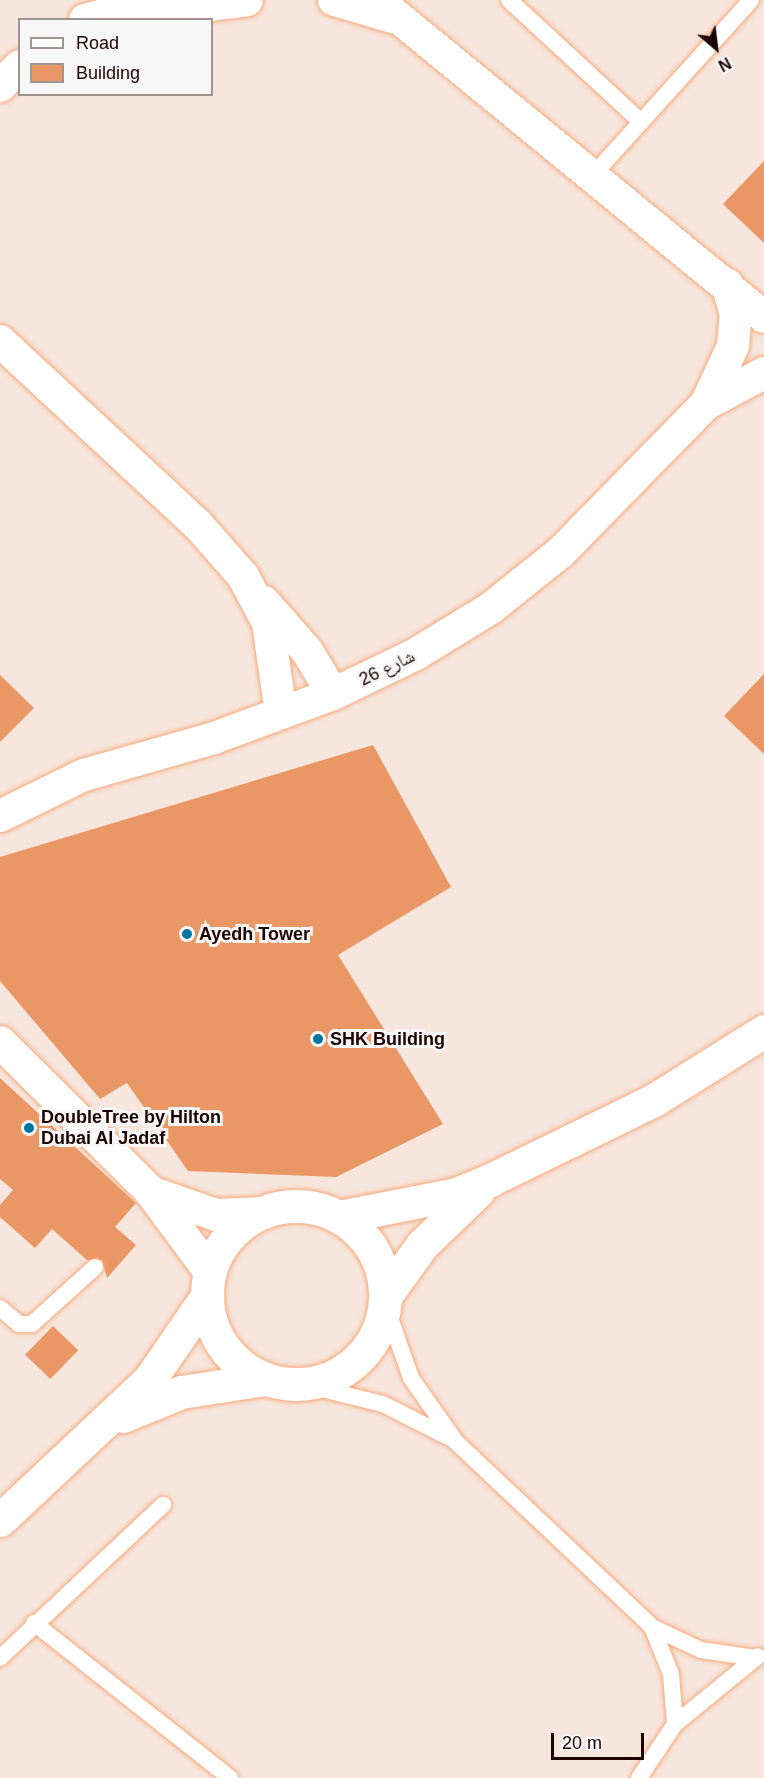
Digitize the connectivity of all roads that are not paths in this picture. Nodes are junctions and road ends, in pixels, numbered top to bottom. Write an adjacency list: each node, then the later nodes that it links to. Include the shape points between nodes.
1 (77, 0): 8 (street)
2 (247, 0): 6 (street)
3 (334, 0): 7 (street)
4 (509, 0): 12 (lane)
5 (751, 0): 12 (lane)
6 (187, 1): 9 (street, via 151,2)
7 (387, 9): 13 (street)
8 (64, 18)
9 (92, 18)
10 (18, 68): 11 (street)
11 (0, 86)
12 (641, 122): 13 (lane)
13 (594, 174): 14 (street)
14 (727, 284): 15 (street); 18 (street, شارع 26, via 736,314 733,346)
15 (764, 317)
16 (0, 341): 19 (street, via 198,525)
17 (764, 373): 18 (street, شارع 26)
18 (706, 404): 20 (street, شارع 26, via 560,553 491,608 416,654)
19 (256, 595): 20 (street, via 292,631); 21 (street, via 276,653)
20 (333, 694): 21 (street, شارع 26)
21 (281, 713): 22 (street, شارع 26, via 84,775)
22 (0, 816)
23 (764, 1031): 25 (street, via 654,1100)
24 (0, 1042): 26 (street)
25 (490, 1180): 28 (street, via 456,1194); 31 (street, via 422,1245)
26 (150, 1191): 27 (street, via 216,1215); 30 (street)
27 (264, 1213): 28 (street, via 309,1207); 30 (street, via 225,1242)
28 (339, 1217): 31 (street, via 373,1250)
29 (95, 1267): 32 (lane, via 32,1324 19,1324)
30 (209, 1284): 33 (street, via 217,1337 230,1355); 35 (street, via 150,1379)
31 (386, 1300): 34 (street, via 376,1334 358,1359 323,1380); 36 (lane, via 411,1378)
32 (0, 1308)
33 (265, 1379): 34 (street); 35 (street, via 181,1392)
34 (302, 1384): 36 (lane, via 383,1404)
35 (103, 1427): 38 (street)
36 (456, 1442): 40 (lane)
37 (164, 1505): 39 (lane)
38 (0, 1521)
39 (34, 1623): 42 (lane); 44 (lane)
40 (652, 1627): 41 (lane, via 701,1650); 43 (lane, via 671,1674)
41 (760, 1655): 43 (lane)
42 (0, 1658)
43 (675, 1724): 45 (lane)
44 (230, 1778)
45 (639, 1778)

